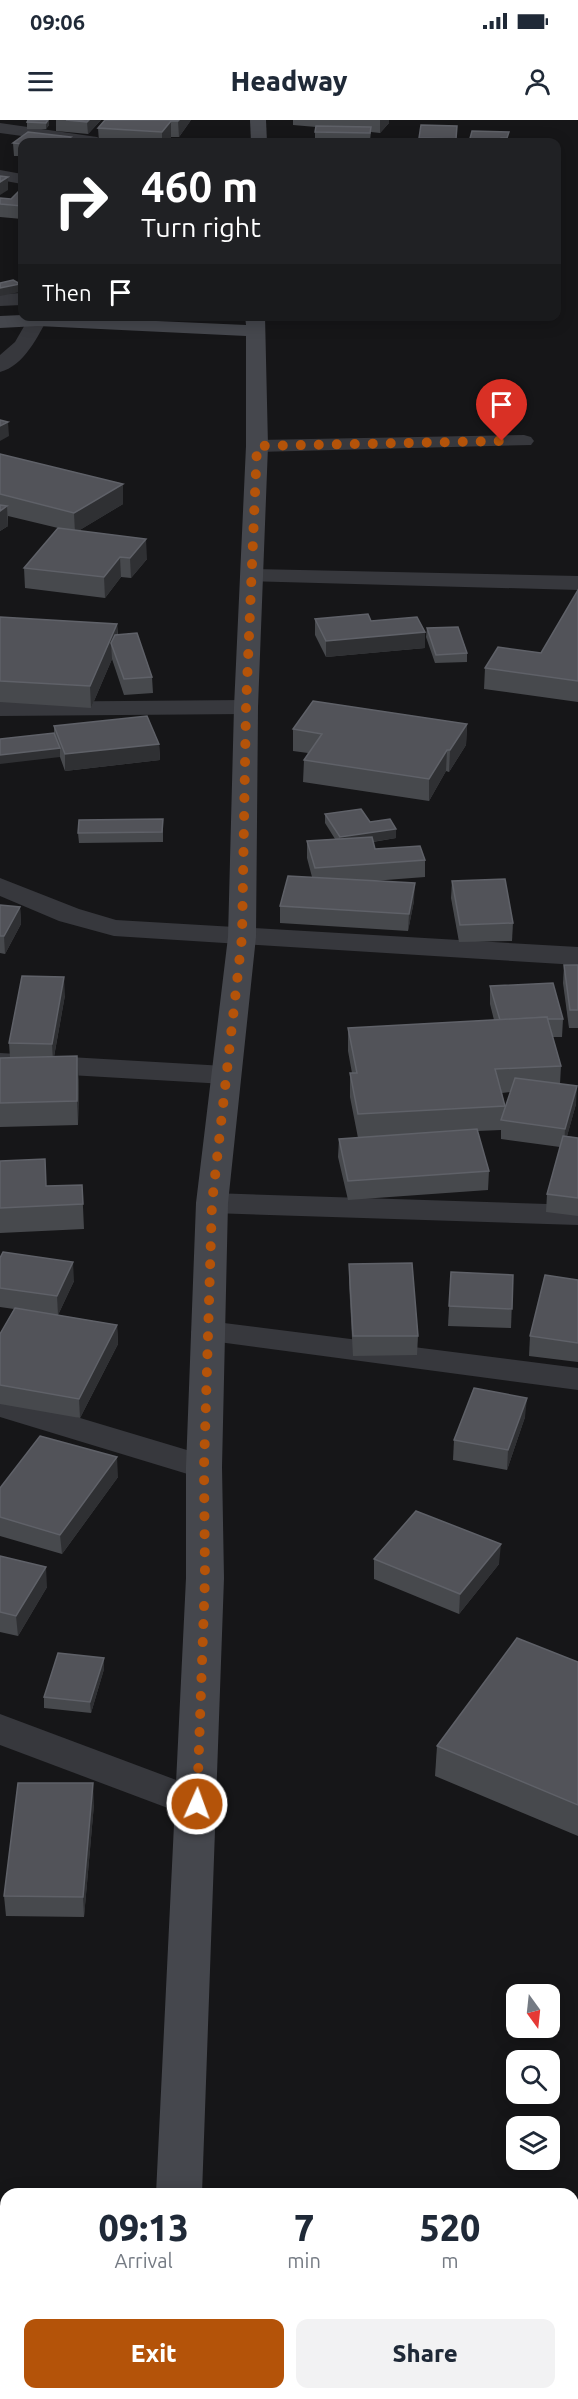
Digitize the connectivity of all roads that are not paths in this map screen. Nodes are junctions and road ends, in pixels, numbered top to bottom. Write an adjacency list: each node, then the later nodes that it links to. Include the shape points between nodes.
1 (258, 120): 4 (main road)
2 (0, 128): 3 (street)
3 (69, 138)
4 (259, 138)
5 (0, 176): 6 (street)
6 (18, 178)
7 (18, 299): 8 (street)
8 (0, 300)
9 (18, 320): 12 (main road)
10 (37, 321): 14 (street, via 23,345)
11 (147, 321): 13 (main road)
12 (0, 322)
13 (255, 324): 16 (main road)
14 (0, 366)
15 (524, 441): 16 (street)
16 (257, 446): 17 (main road)
17 (252, 576): 18 (street); 19 (main road)
18 (578, 583)
19 (246, 707): 20 (street); 22 (main road)
20 (0, 709)
21 (0, 886): 22 (street, via 69,915 114,928)
22 (242, 937): 23 (street); 25 (main road)
23 (578, 956)
24 (0, 1062): 25 (street)
25 (225, 1075): 26 (main road)
26 (212, 1203): 27 (street); 28 (main road)
27 (578, 1215)
28 (208, 1332): 29 (street); 31 (main road)
29 (578, 1379)
30 (0, 1405): 31 (street)
31 (204, 1467): 33 (main road, via 205,1578)
32 (0, 1729): 33 (street)
33 (197, 1804): 34 (main road)
34 (179, 2188)

